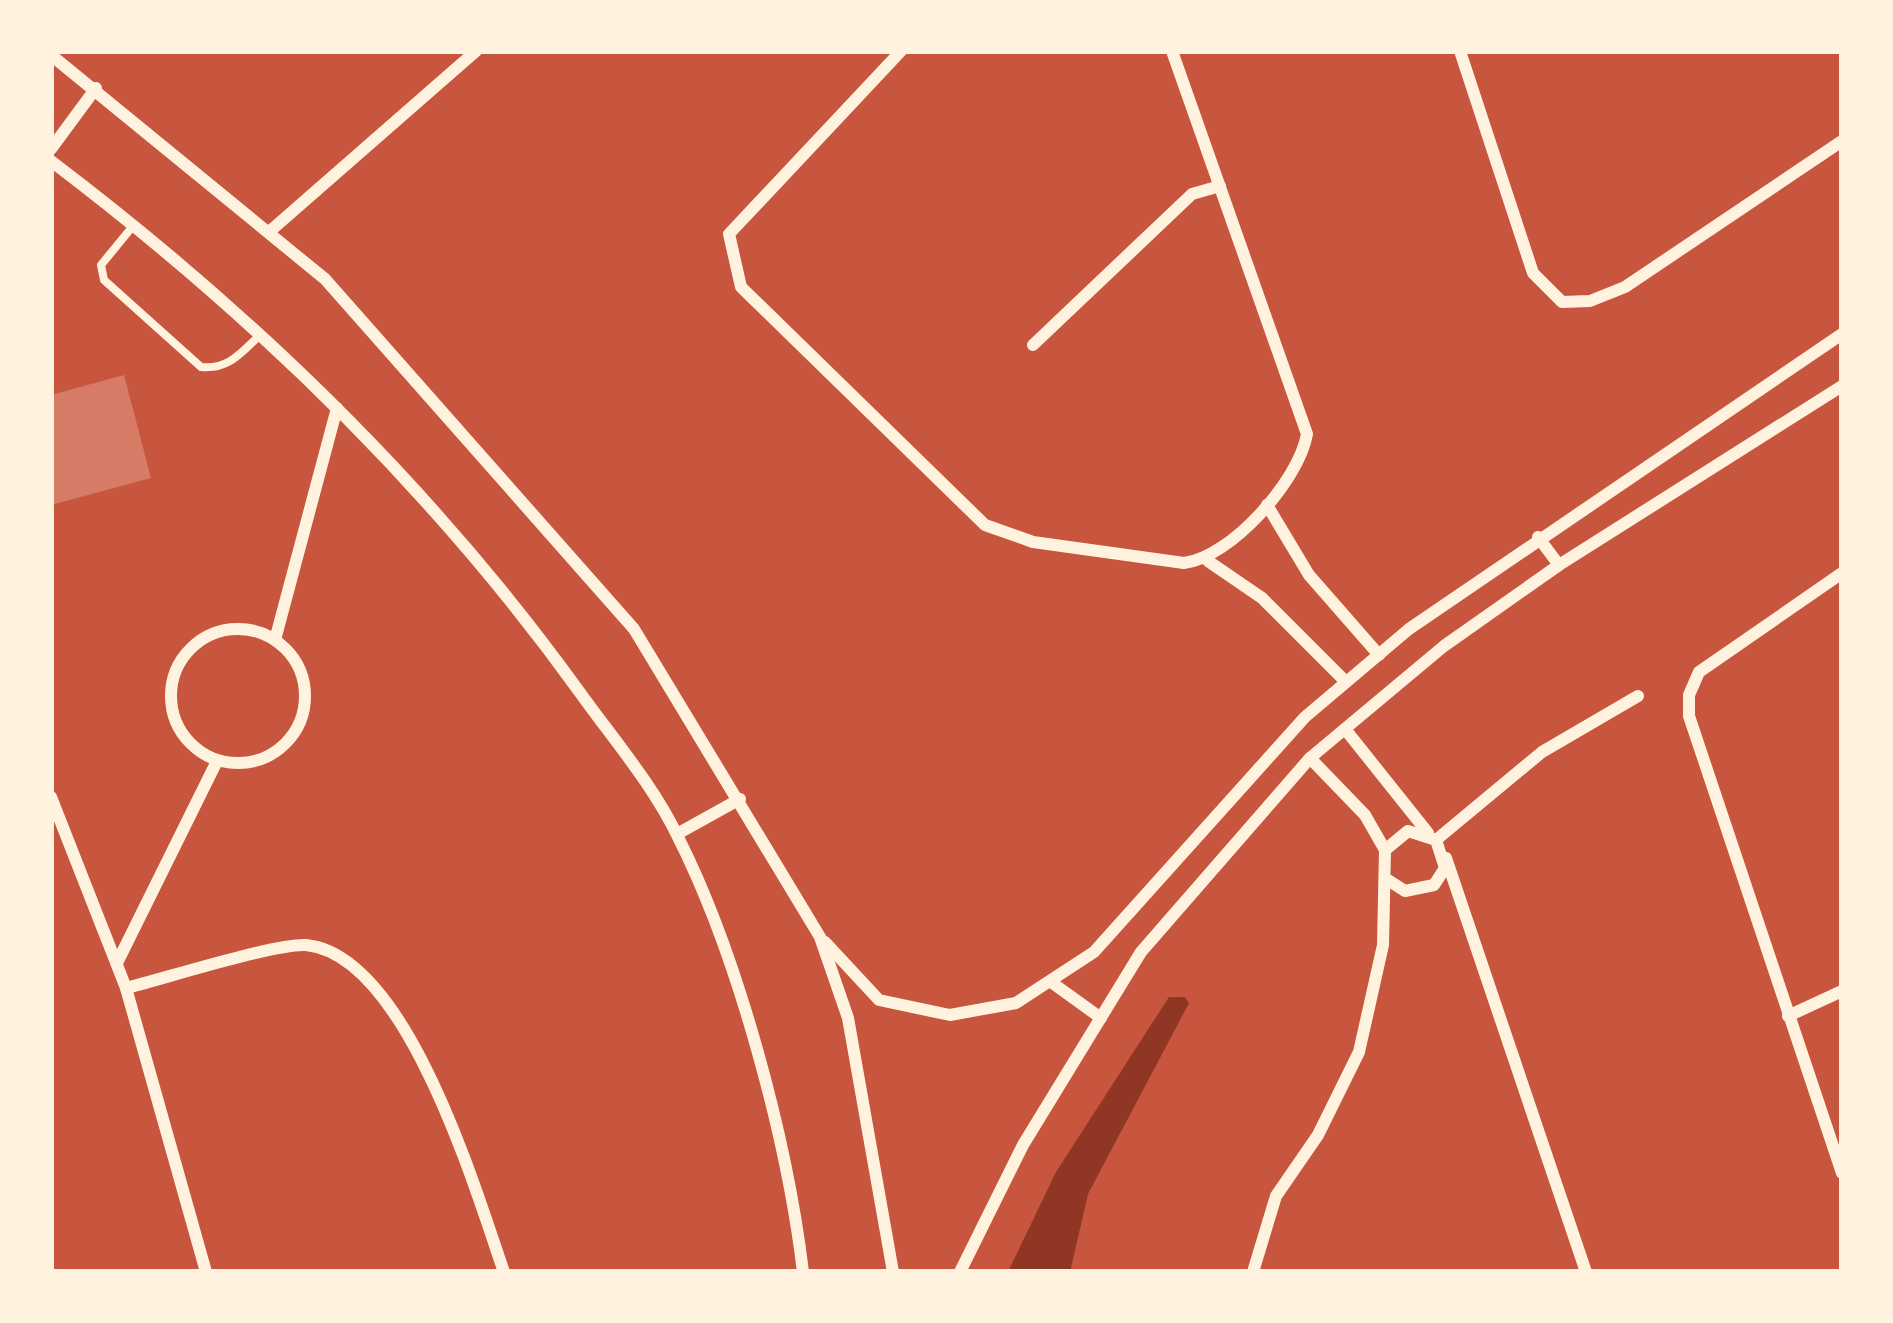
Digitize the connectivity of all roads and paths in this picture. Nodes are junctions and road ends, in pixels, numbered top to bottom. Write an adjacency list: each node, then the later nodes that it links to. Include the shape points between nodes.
1 (476, 51): 12 (street)
2 (901, 51): 20 (street, via 729,235 741,287 986,524 1116,557)
3 (1172, 51): 10 (street)
4 (1464, 53): 7 (street, via 1533,273 1562,302 1625,287)
5 (51, 55): 6 (street)
6 (97, 88): 8 (street); 12 (street)
7 (1842, 141)
8 (51, 149)
9 (51, 161): 11 (street)
10 (1220, 186): 15 (street, via 1192,194); 18 (street, via 1307,434 1292,476)
11 (134, 224): 13 (street); 13 (lane, via 100,266 104,280 201,367 230,363)
12 (269, 232): 31 (street, via 325,279 634,629)
13 (262, 334): 17 (street)
14 (1842, 334): 19 (street)
15 (1033, 346)
16 (1842, 386): 21 (street)
17 (337, 408): 23 (street); 32 (street, via 482,560)
18 (1267, 505): 20 (street); 24 (street, via 1309,575)
19 (1538, 537): 21 (street); 24 (street)
20 (1208, 561): 25 (street, via 1262,598)
21 (1559, 566): 27 (street, via 1444,646)
22 (1842, 573): 41 (street, via 1717,655 1689,695 1691,731)
23 (275, 640): 29 (street, via 305,688 299,725 255,761); 29 (street, via 220,632 177,667 176,723)
24 (1379, 655): 25 (street)
25 (1346, 682): 38 (street, via 1305,717 1094,952)
26 (1638, 696): 33 (street, via 1526,763)
27 (1345, 729): 28 (street); 33 (street)
28 (1310, 758): 34 (street, via 1365,815); 42 (street, via 1141,952)
29 (218, 760): 37 (street)
30 (51, 797): 37 (street)
31 (740, 799): 32 (street); 36 (street)
32 (677, 834): 46 (street, via 785,1154)
33 (1436, 841): 34 (street, via 1398,835); 35 (street, via 1444,868 1434,885 1415,892); 50 (street)
34 (1384, 850): 35 (street)
35 (1388, 880): 49 (street, via 1383,946 1359,1052 1276,1196)
36 (820, 937): 38 (street, via 879,1000 950,1015 1016,1003); 47 (street, via 848,1018)
37 (117, 963): 39 (street)
38 (1051, 982): 42 (street)
39 (126, 988): 44 (street); 45 (street, via 303,945 348,959 398,1014 459,1141)
40 (1842, 991): 41 (street)
41 (1788, 1016): 43 (street)
42 (1101, 1018): 48 (street, via 1023,1145)
43 (1842, 1173)
44 (206, 1272)
45 (504, 1272)
46 (803, 1272)
47 (893, 1272)
48 (960, 1272)
49 (1252, 1272)
50 (1586, 1272)

